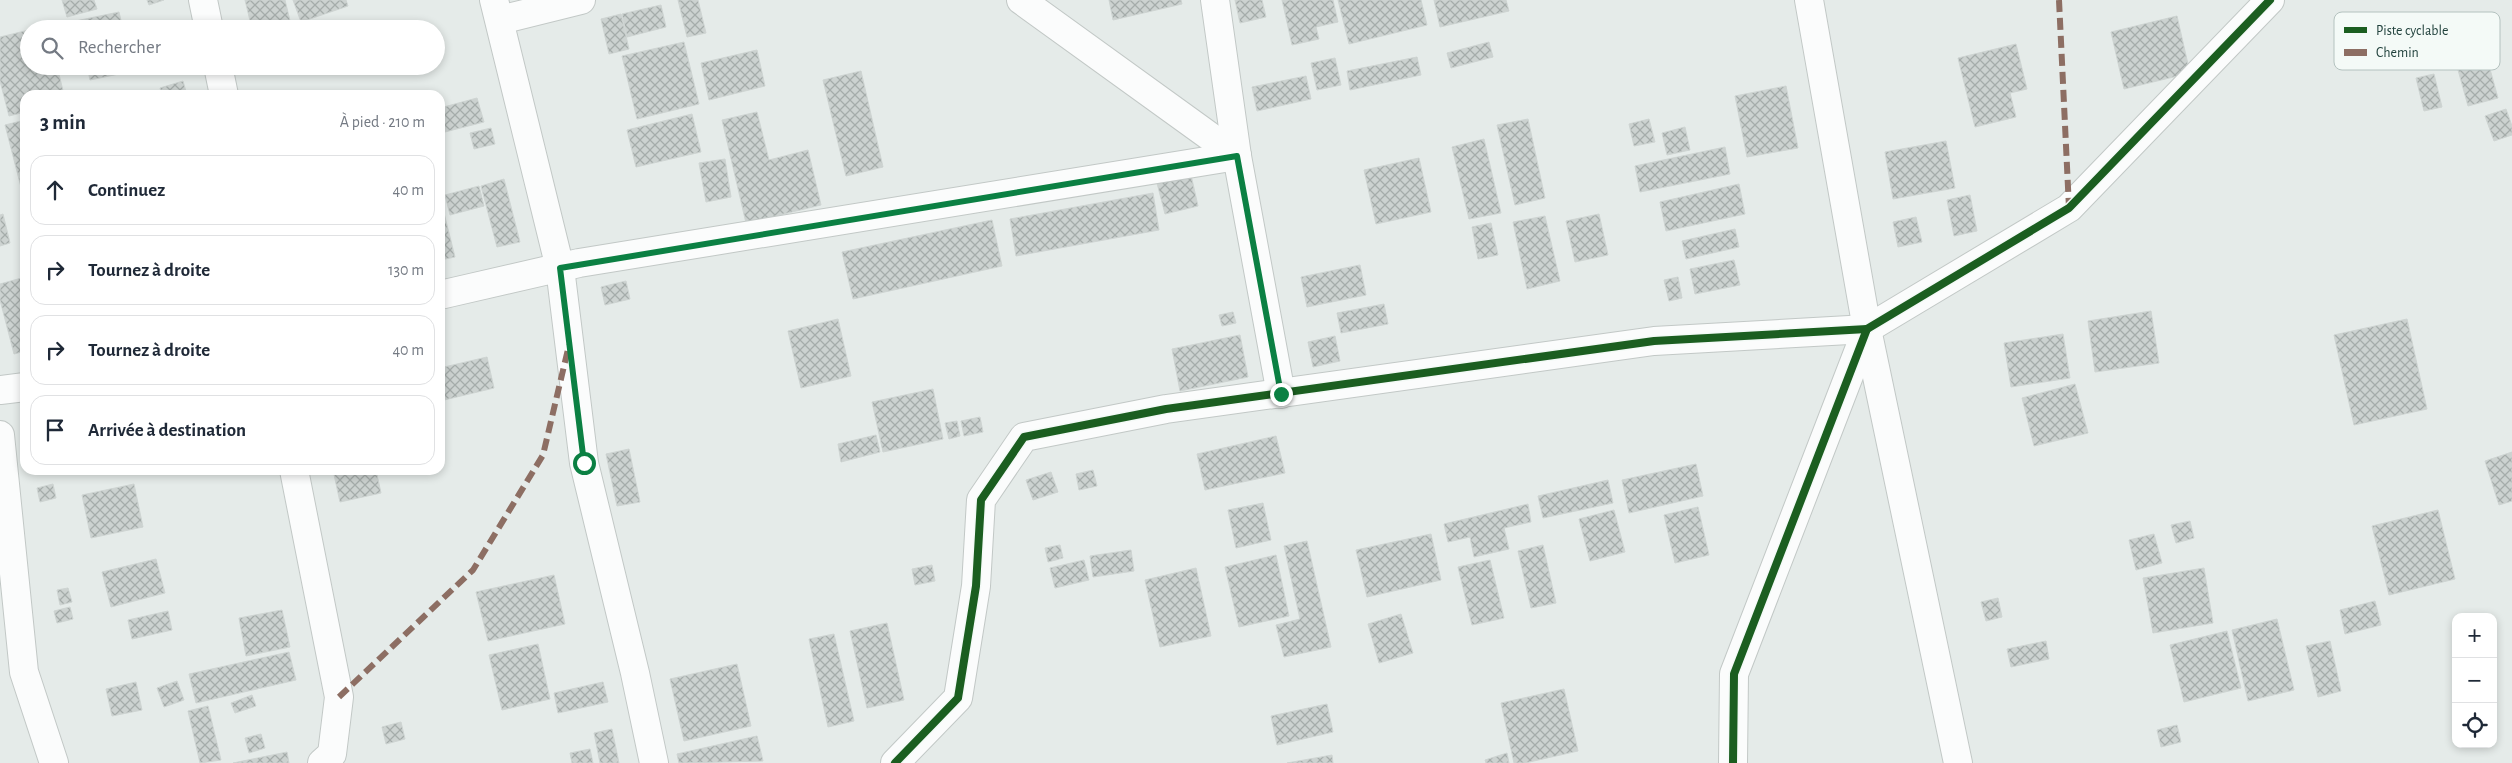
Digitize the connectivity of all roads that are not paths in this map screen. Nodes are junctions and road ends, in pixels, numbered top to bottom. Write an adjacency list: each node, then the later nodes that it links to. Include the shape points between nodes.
1 (203, 0): 8 (street)
2 (581, 0): 7 (street)
3 (1021, 0): 11 (street)
4 (1215, 0): 11 (street)
5 (1809, 0): 14 (street)
6 (2270, 0): 14 (street, via 2069,208)
7 (497, 10): 12 (street)
8 (208, 20)
9 (220, 75): 10 (street)
10 (223, 90)
11 (1237, 156): 12 (street); 17 (street)
12 (560, 268): 13 (street); 22 (street, via 584,463)
13 (445, 294)
14 (1867, 329): 17 (street, via 1654,341); 24 (street, via 1734,674); 25 (street)
15 (20, 388): 16 (street)
16 (0, 390)
17 (1281, 394): 23 (street, via 1166,409 1024,437 981,500 976,586 958,698)
18 (0, 435): 20 (street, via 24,672)
19 (295, 475): 21 (street, via 339,697 332,754)
20 (54, 763)
21 (322, 763)
22 (654, 763)
23 (895, 763)
24 (1733, 763)
25 (1958, 763)

